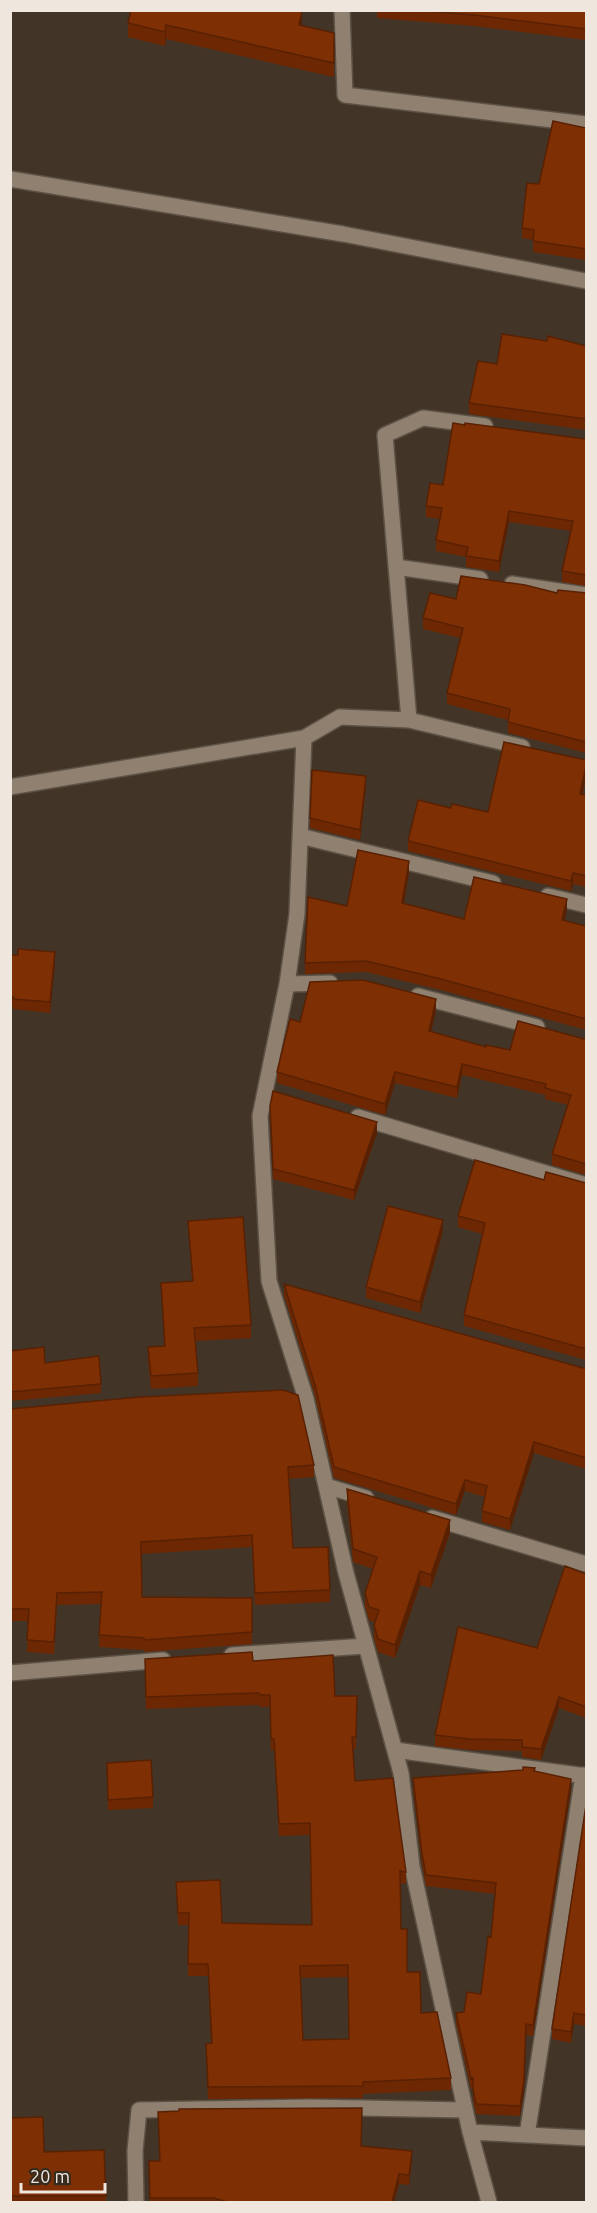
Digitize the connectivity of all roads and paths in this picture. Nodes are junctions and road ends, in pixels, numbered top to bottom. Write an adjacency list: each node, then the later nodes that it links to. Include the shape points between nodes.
1 (342, 10): 2 (street, via 345,95)
2 (586, 124)
3 (10, 179): 4 (street, via 333,232)
4 (586, 281)
5 (505, 429): 6 (street, via 423,418 385,435)
6 (396, 567): 7 (street); 8 (street)
7 (586, 595)
8 (409, 720): 9 (street, via 340,717); 10 (street)
9 (304, 738): 11 (street); 12 (street)
10 (542, 752)
11 (10, 787)
12 (300, 836): 13 (street); 17 (street, via 297,914)
13 (506, 886)
14 (529, 891): 15 (street)
15 (586, 905)
16 (342, 982): 17 (street)
17 (287, 984): 23 (street, via 272,1092 260,1116 275,1283)
18 (409, 994): 19 (street)
19 (554, 1032)
20 (346, 1114): 21 (street)
21 (586, 1185)
22 (284, 1392): 23 (street)
23 (306, 1399): 24 (street)
24 (326, 1486): 25 (street); 28 (street)
25 (383, 1503)
26 (417, 1513): 27 (street)
27 (586, 1564)
28 (366, 1646): 29 (street); 32 (street)
29 (217, 1656)
30 (182, 1658): 31 (street)
31 (10, 1673)
32 (395, 1750): 33 (street); 34 (street, via 412,1866)
33 (585, 1776): 36 (street)
34 (465, 2110): 35 (street); 38 (street, via 139,2110)
35 (470, 2132): 36 (street); 39 (street)
36 (527, 2135): 37 (street)
37 (586, 2138)
38 (136, 2202)
39 (489, 2202)

